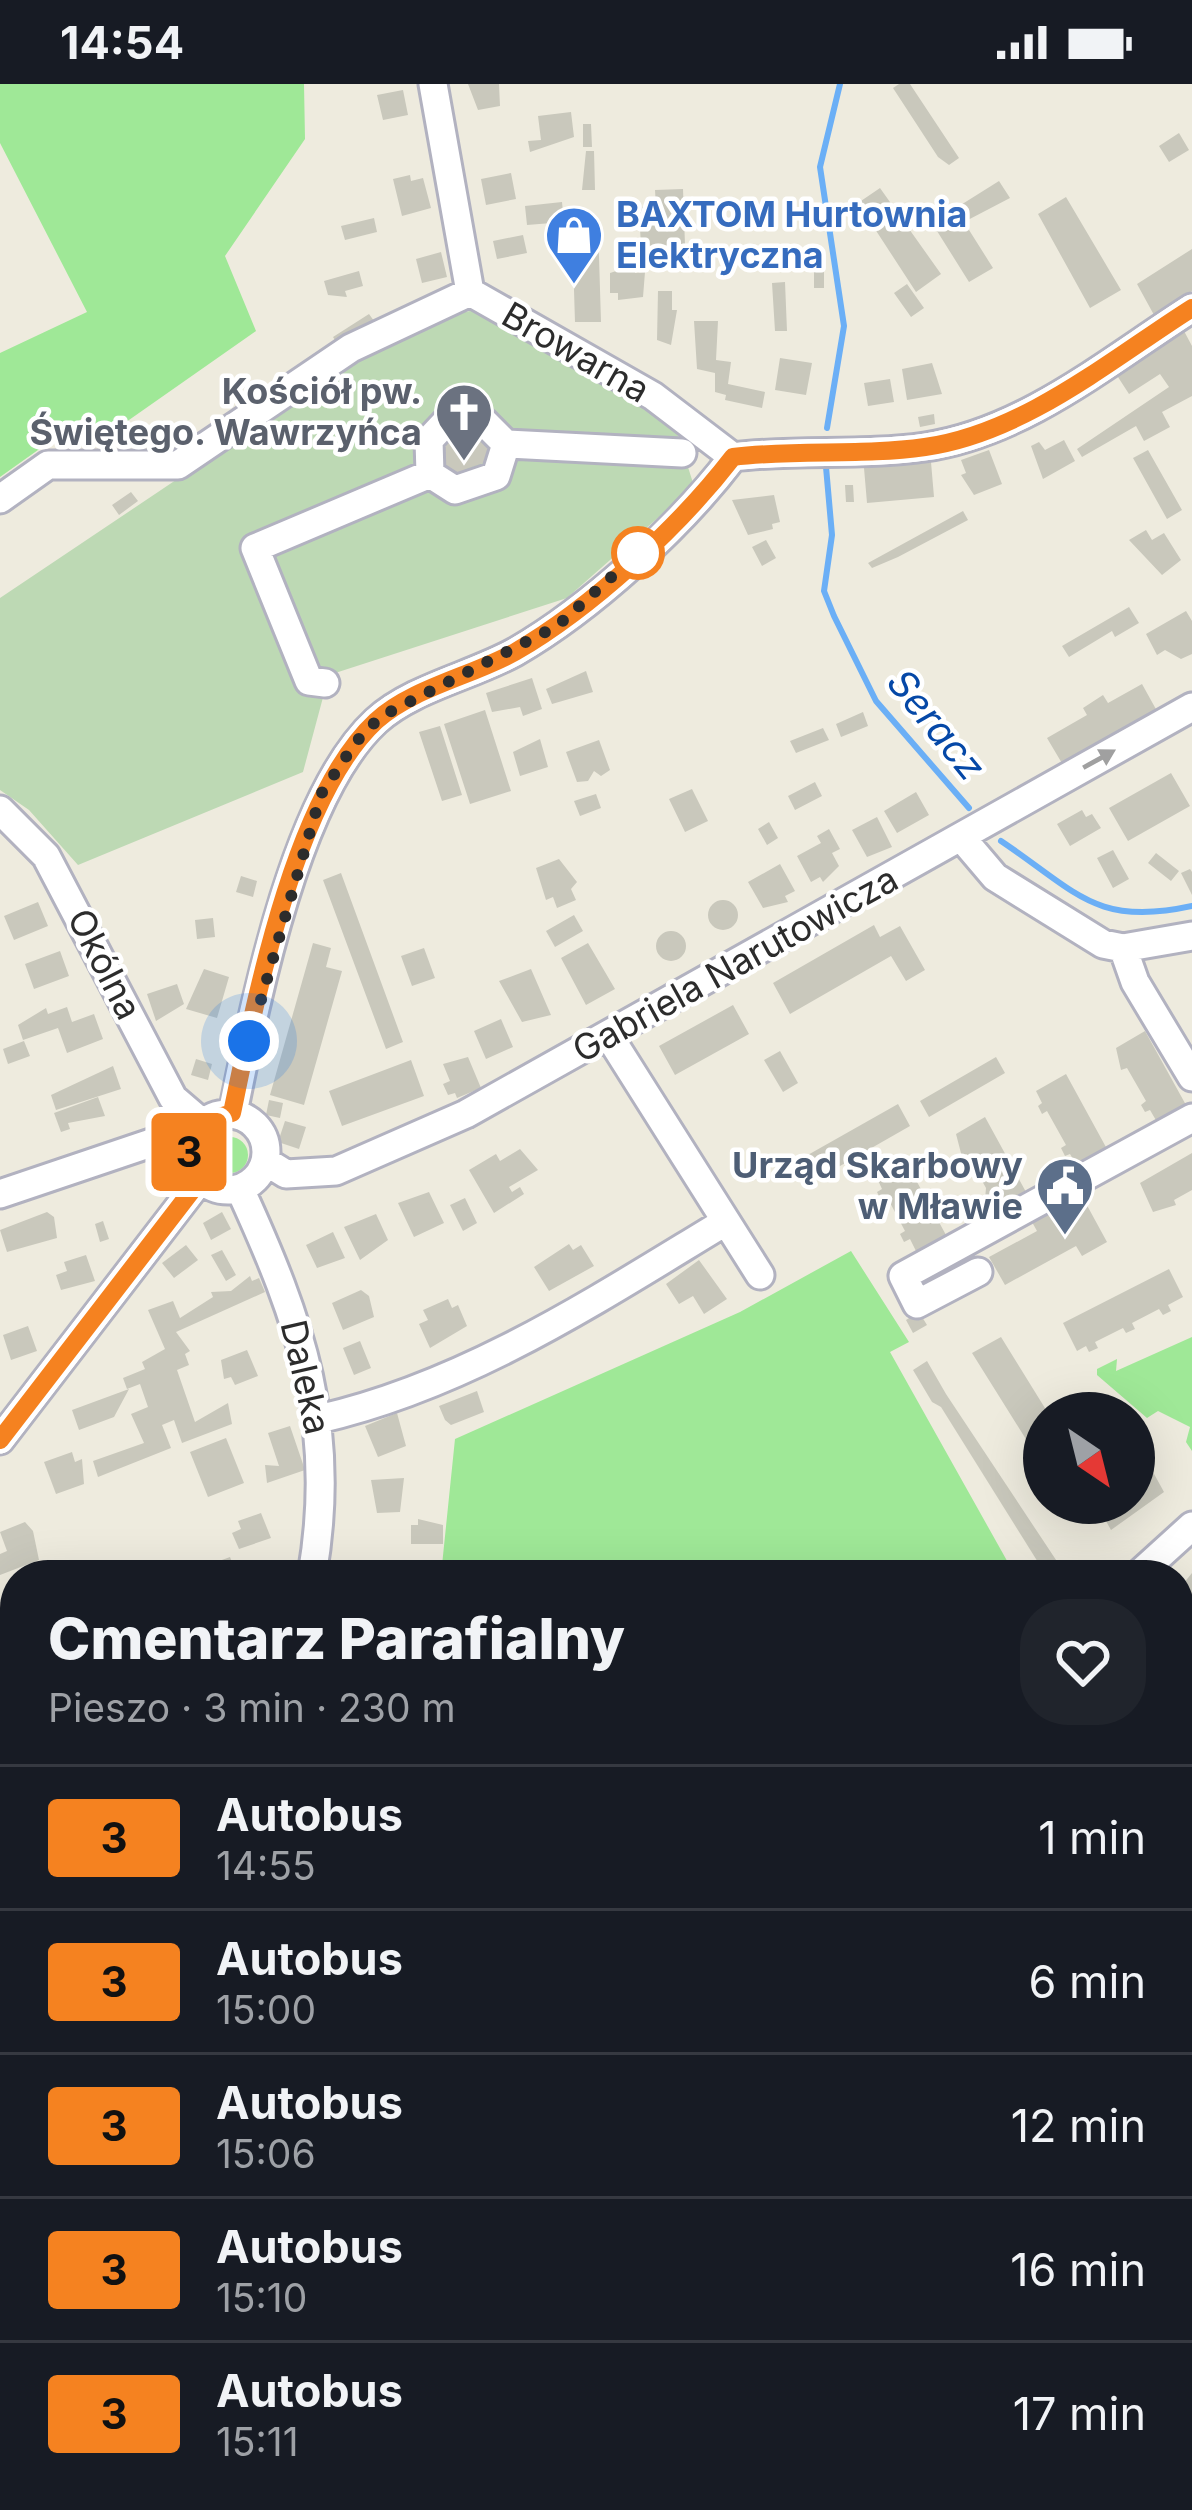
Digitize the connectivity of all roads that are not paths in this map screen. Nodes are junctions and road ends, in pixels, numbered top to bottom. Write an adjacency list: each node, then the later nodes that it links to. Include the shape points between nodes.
1 (434, 84): 2 (street, Browarna)
2 (470, 292): 6 (street, Browarna, via 653,396); 8 (street, via 351,348 178,465 48,464)
3 (1190, 316): 6 (street, via 982,432 926,447)
4 (506, 444): 5 (street); 7 (street, via 496,476 455,490); 7 (street, via 484,422 445,423 429,440)
5 (682, 453)
6 (733, 457): 17 (street, via 557,626 380,717 334,769 280,924)
7 (430, 474): 9 (street, via 255,548 309,681)
8 (0, 499)
9 (325, 683)
10 (1192, 707): 12 (street, Gabriela Narutowicza, one-way to 10)
11 (0, 810): 19 (street, Okólna, via 46,856)
12 (961, 837): 14 (street, via 995,878 1103,944); 15 (street, Gabriela Narutowicza)
13 (1192, 936): 14 (street)
14 (1123, 948): 16 (street)
15 (609, 1036): 20 (street, Gabriela Narutowicza, via 466,1114 336,1171 286,1174); 24 (street)
16 (1192, 1077)
17 (232, 1113): 19 (street); 20 (street, via 260,1130)
18 (1192, 1118): 25 (street, via 903,1276 917,1304)
19 (195, 1134): 21 (street, via 189,1158); 23 (street)
20 (265, 1161): 22 (street)
21 (200, 1180): 22 (street); 28 (street)
22 (240, 1189): 27 (street, Daleka, via 293,1312)
23 (0, 1194)
24 (725, 1222): 26 (street); 27 (street, via 530,1338 428,1385)
25 (978, 1271)
26 (760, 1275)
27 (319, 1419): 30 (street, Daleka, via 323,1512)
28 (0, 1440)
29 (1192, 1526): 31 (street)
30 (315, 1560)
31 (1155, 1560)

